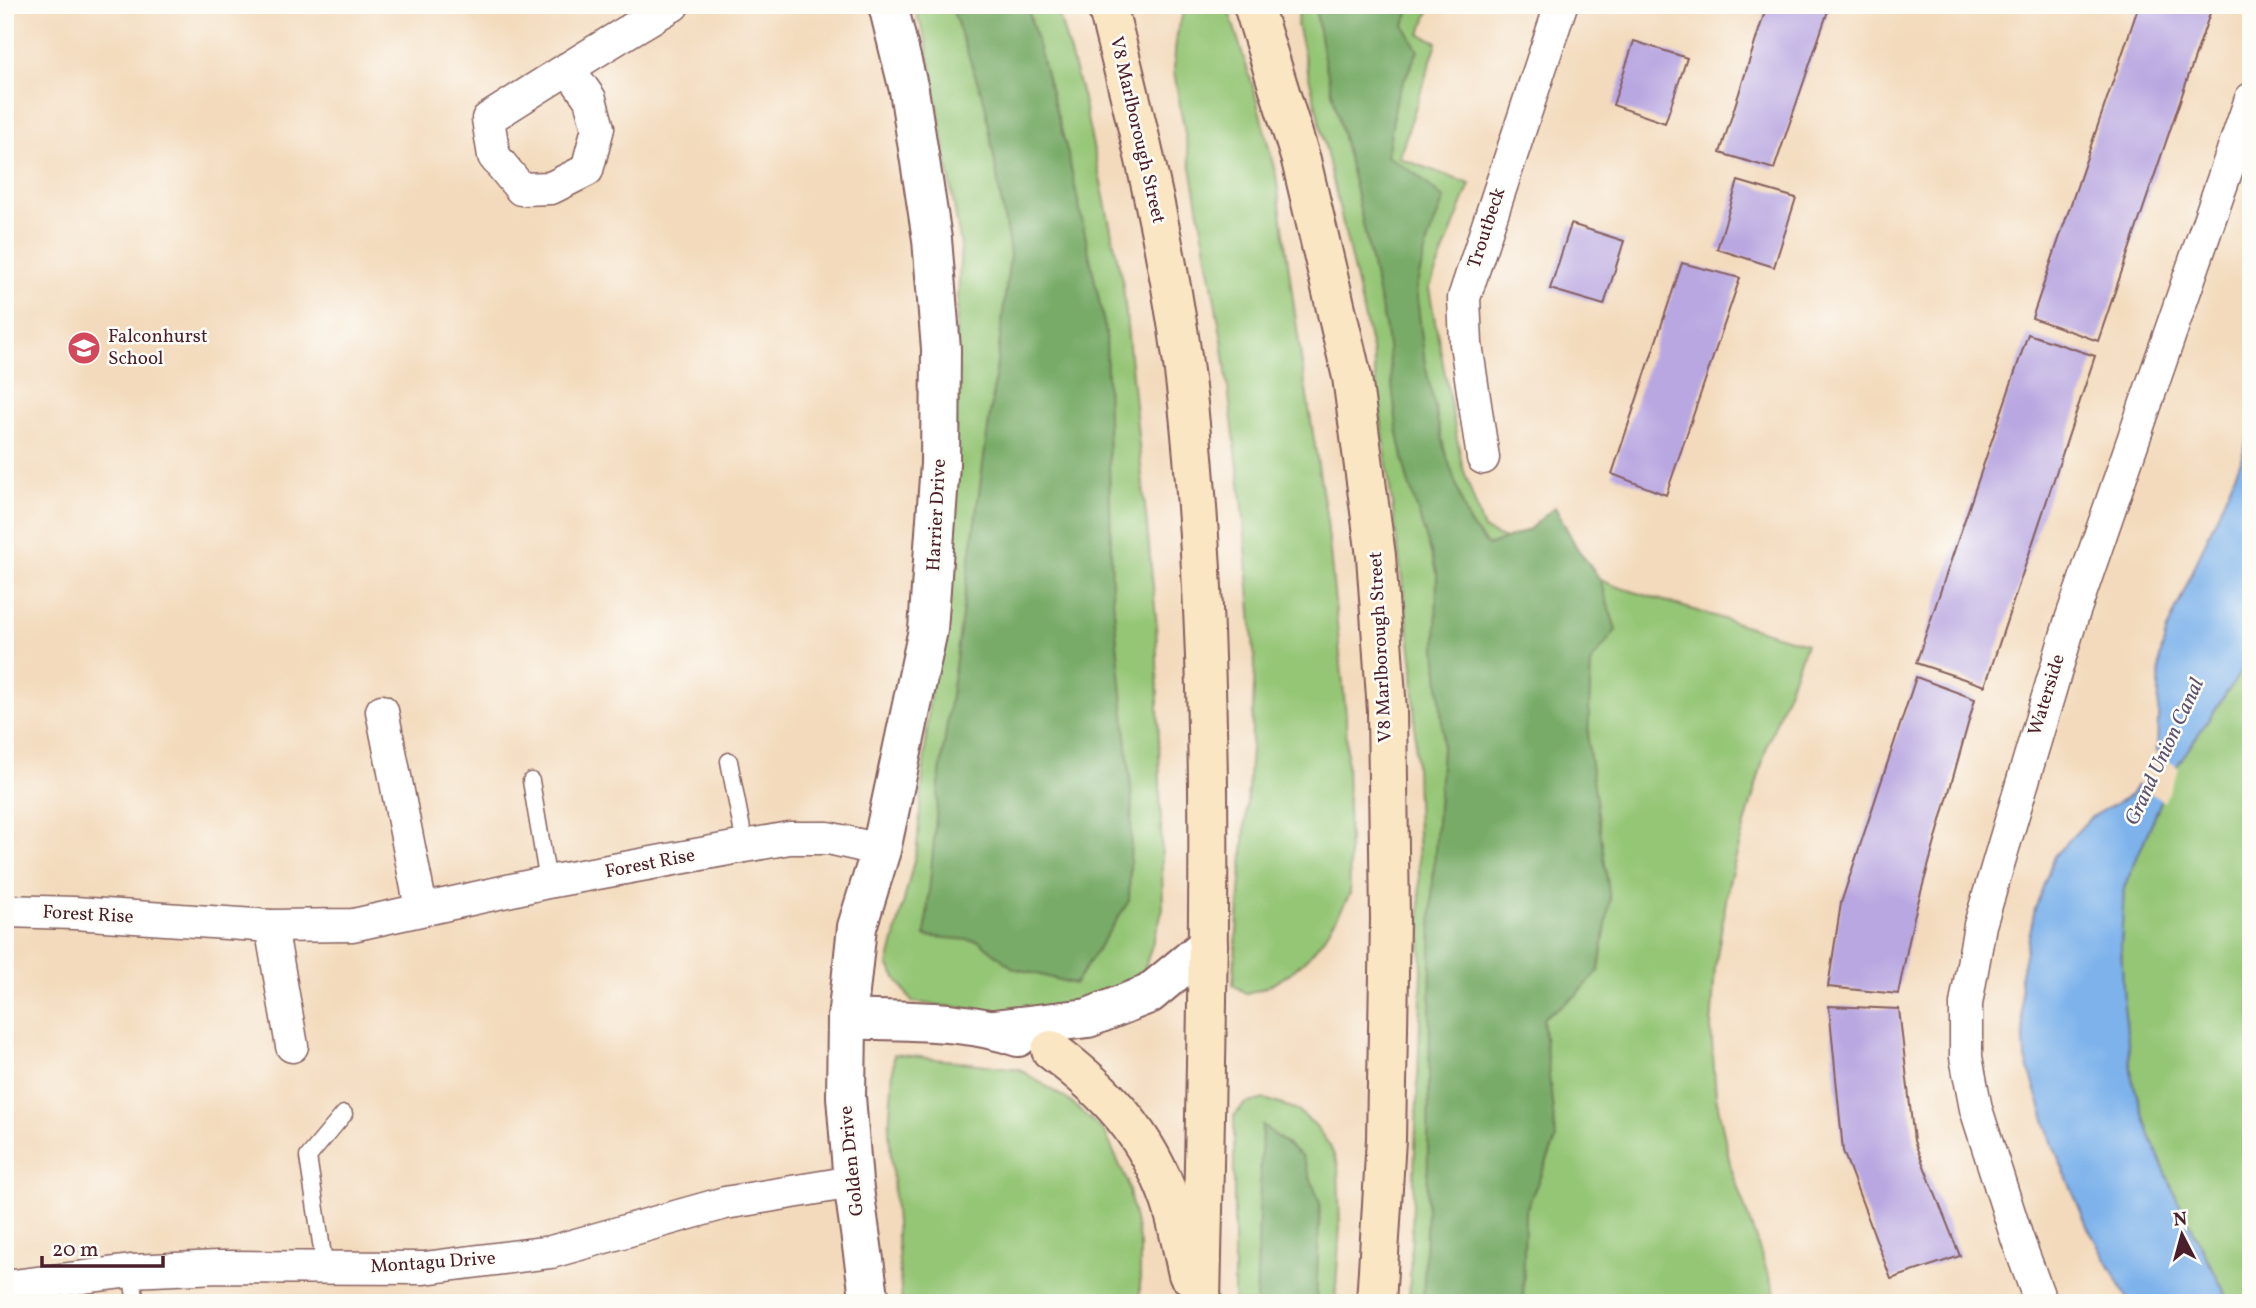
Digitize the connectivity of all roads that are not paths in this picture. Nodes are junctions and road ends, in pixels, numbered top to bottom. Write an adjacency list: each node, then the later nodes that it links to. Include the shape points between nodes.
1 (673, 5): 6 (street)
2 (888, 5): 13 (street, Harrier Drive, via 909,90 932,239 941,374 940,464 928,630)
3 (1107, 5): 18 (main road, V8 Marlborough Street, via 1165,248 1188,402 1206,686)
4 (1561, 5): 8 (street, Troutbeck, via 1464,298)
5 (1260, 11): 32 (main road, V8 Marlborough Street, via 1352,377 1377,556 1387,711 1390,919 1386,1139)
6 (568, 68)
7 (2251, 99): 33 (street, Waterside, via 2070,623 1979,925 1966,1003 1966,1057 1976,1109)
8 (1483, 457)
9 (382, 710): 15 (street)
10 (729, 761): 12 (lane)
11 (531, 780): 14 (lane)
12 (745, 845): 13 (street, Forest Rise, via 828,838); 14 (street, Forest Rise)
13 (881, 850): 19 (street, Harrier Drive, via 857,927)
14 (548, 882): 15 (street, Forest Rise)
15 (421, 908): 17 (street, Forest Rise, via 354,925)
16 (5, 911): 17 (street, Forest Rise)
17 (271, 926): 21 (street)
18 (1208, 944): 20 (street, via 1149,994 1088,1018); 31 (main road, V8 Marlborough Street)
19 (847, 1019): 20 (street); 24 (street, Golden Drive, via 846,1097)
20 (994, 1029): 22 (street)
21 (292, 1046)
22 (1051, 1050): 30 (main road, via 1103,1092 1152,1156 1171,1202)
23 (344, 1114): 25 (lane, via 308,1157)
24 (853, 1182): 25 (street, Montagu Drive, via 725,1203 551,1252 424,1268); 29 (street, Golden Drive)
25 (325, 1269): 26 (street, Montagu Drive)
26 (131, 1271): 27 (street, Montagu Drive); 28 (lane)
27 (5, 1287)
28 (136, 1303)
29 (870, 1303)
30 (1195, 1303)
31 (1201, 1303)
32 (1376, 1303)
33 (2041, 1303)

